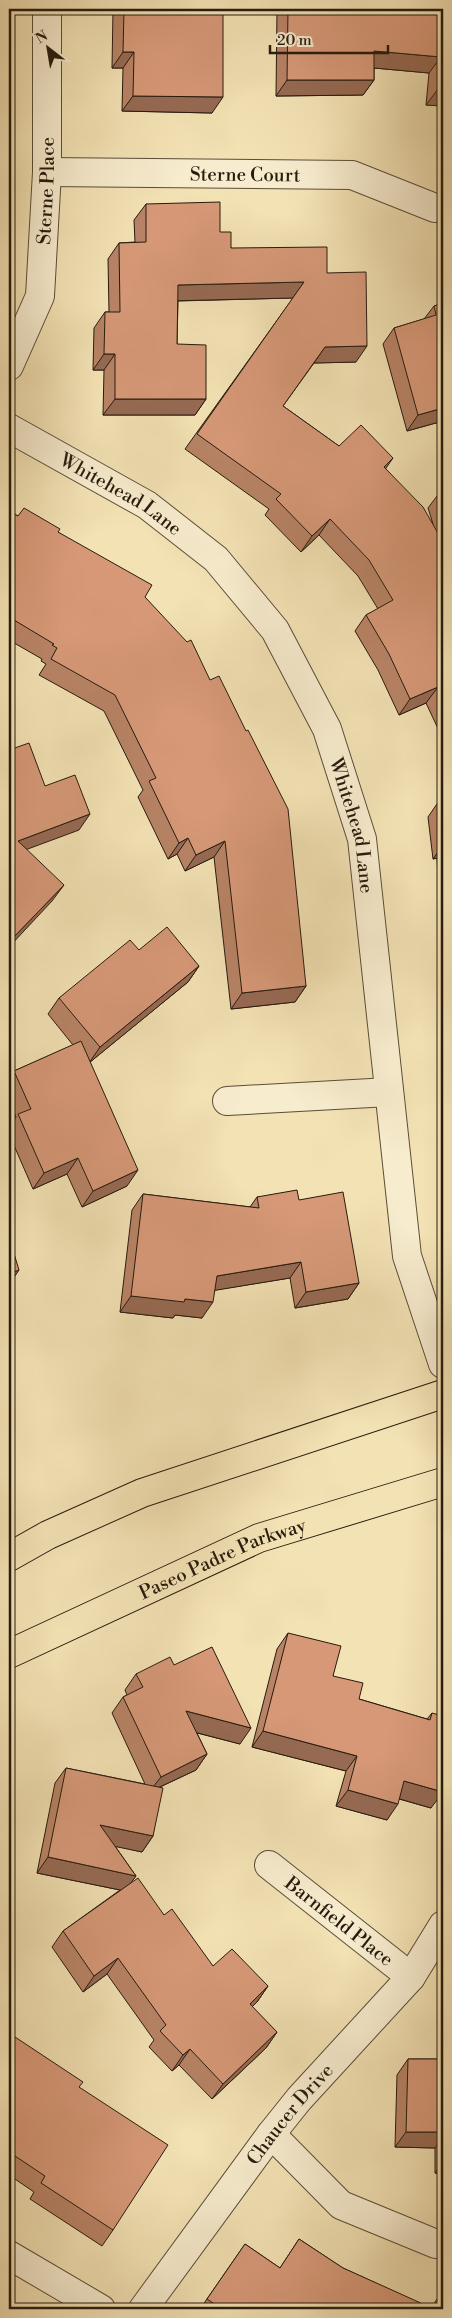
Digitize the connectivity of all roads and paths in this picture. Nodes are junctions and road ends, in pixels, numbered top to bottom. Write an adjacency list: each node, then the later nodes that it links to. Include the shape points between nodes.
1 (47, 9): 2 (street, Sterne Place)
2 (47, 172): 3 (street, Sterne Court, via 352,175); 4 (street, Sterne Place, via 40,296)
3 (436, 208)
4 (9, 366)
5 (9, 428): 6 (street, Whitehead Lane, via 147,505 216,558 275,630 327,729 362,839)
6 (389, 1092): 7 (street); 8 (street, Whitehead Lane, via 407,1256)
7 (227, 1101)
8 (443, 1364)
9 (443, 1394): 11 (main road, via 142,1493 48,1535)
10 (443, 1482): 12 (main road, Paseo Padre Parkway, via 259,1538)
11 (9, 1557)
12 (9, 1654)
13 (269, 1865): 15 (street, Barnfield Place)
14 (443, 1925): 15 (street, Chaucer Drive)
15 (411, 1977): 16 (street, Chaucer Drive)
16 (270, 2134): 17 (street, via 341,2205); 20 (street, Chaucer Drive)
17 (443, 2244)
18 (9, 2255): 19 (street)
19 (101, 2309)
20 (143, 2309)

